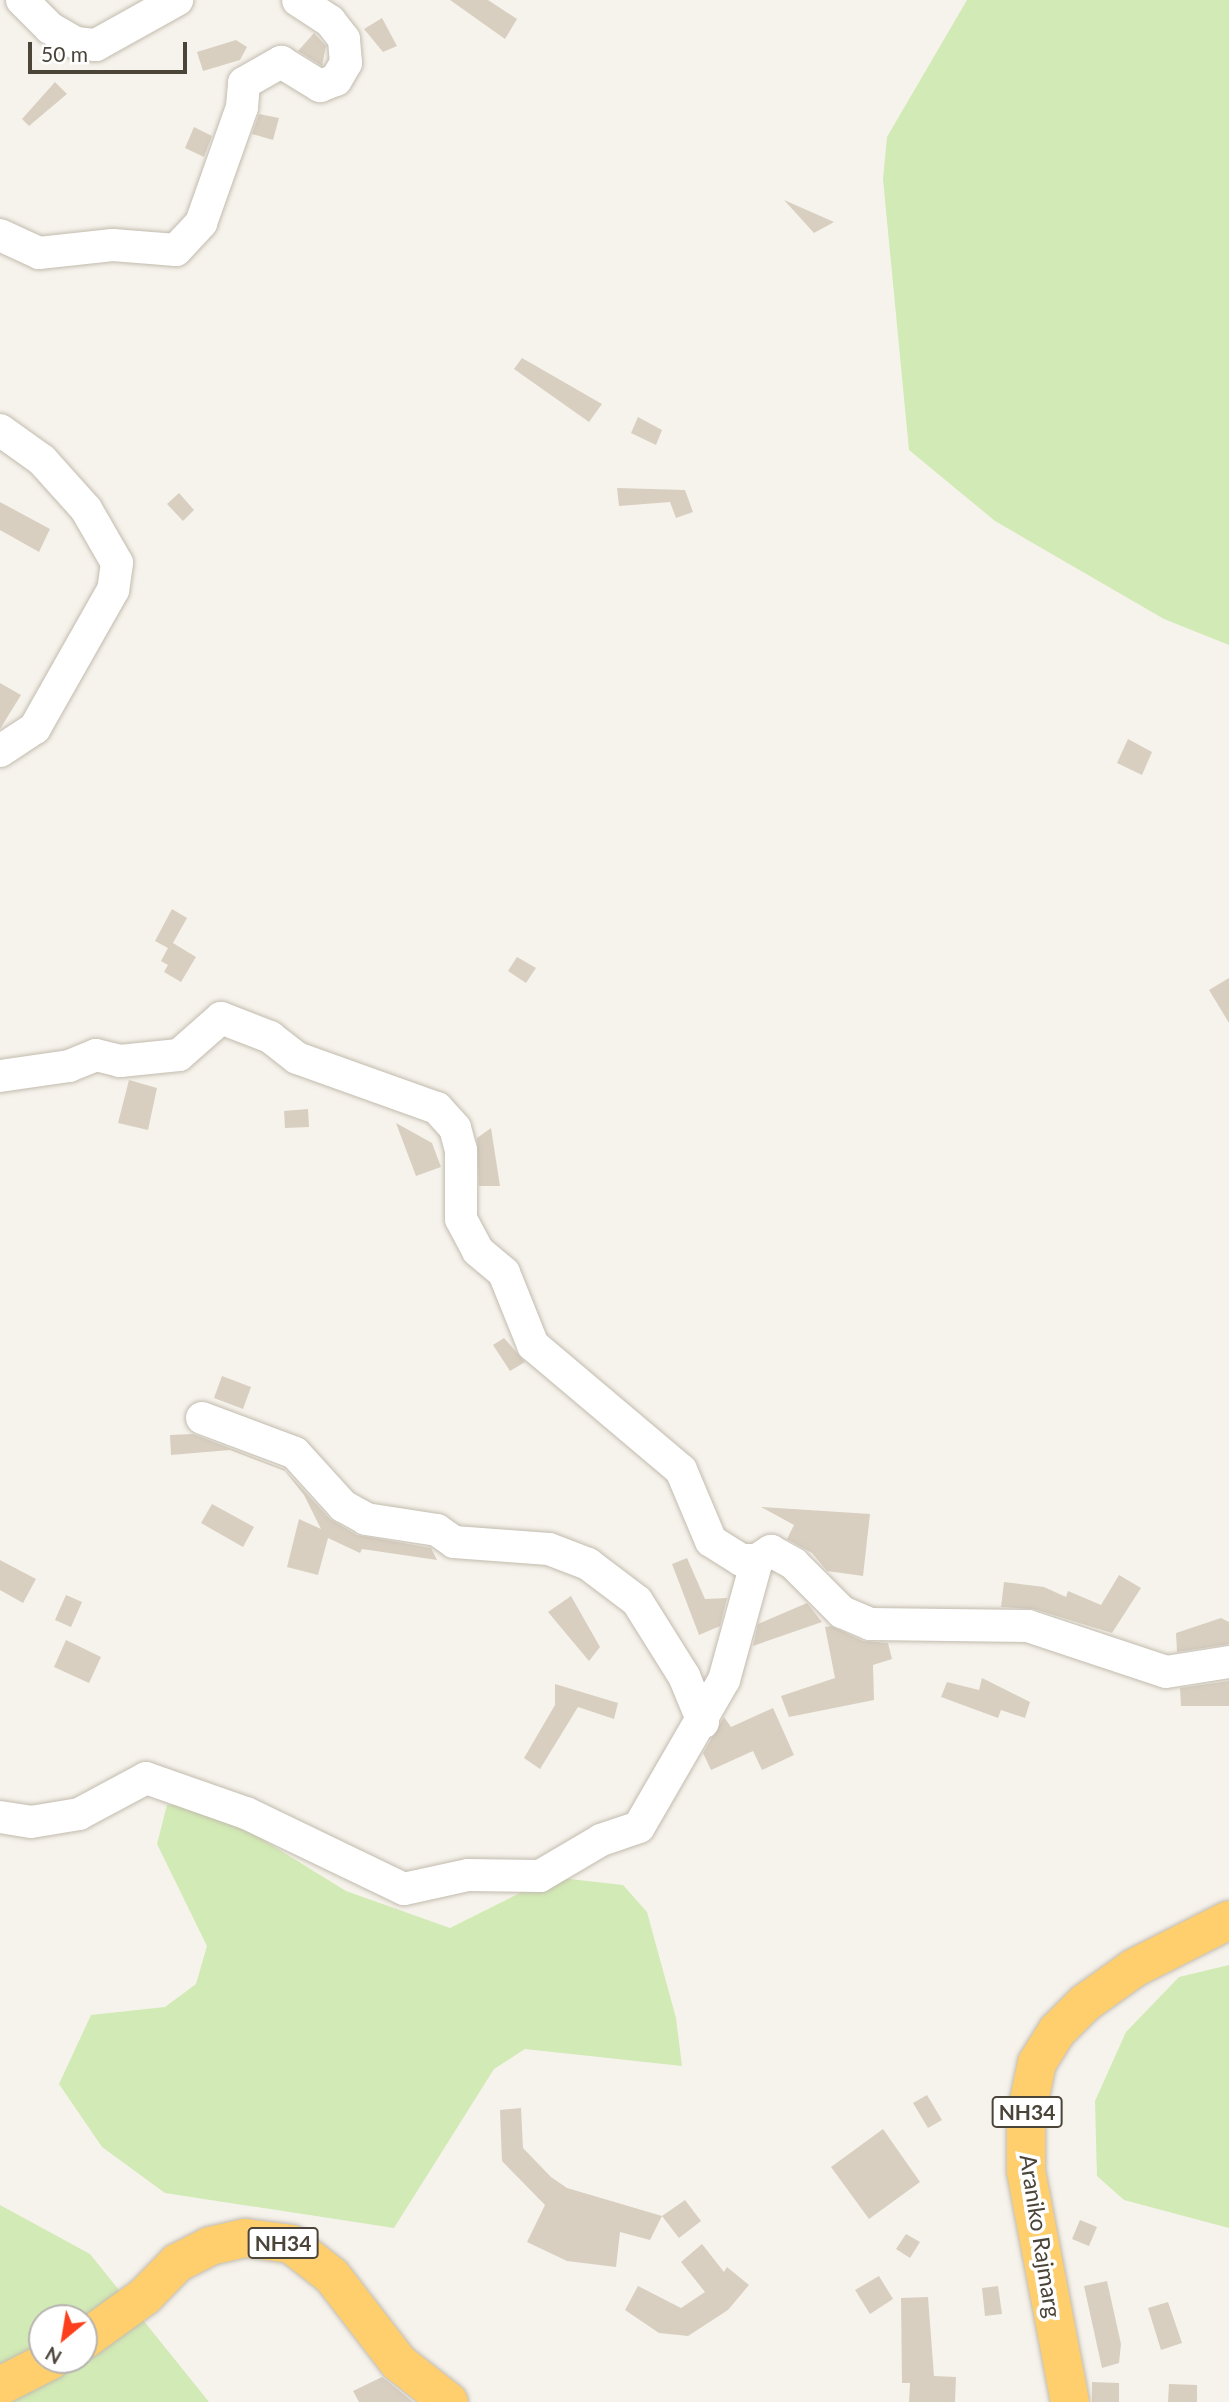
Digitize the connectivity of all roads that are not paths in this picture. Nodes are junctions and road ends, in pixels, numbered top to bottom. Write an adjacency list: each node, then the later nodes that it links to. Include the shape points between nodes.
1 (22, 0): 2 (street, via 50,28 76,43 96,45)
2 (177, 0)
3 (298, 0): 4 (street, via 330,21 344,39 346,63 336,80 320,86 281,62 244,83 242,107 201,223 176,250 113,245 39,253)
4 (0, 235)
5 (0, 430): 6 (street, via 42,460 86,509 117,563 113,590 35,728)
6 (0, 751)
7 (69, 1066): 8 (street); 9 (street, via 43,1086); 11 (street, via 96,1055 120,1061 179,1055 221,1018 270,1037 297,1058 437,1108 455,1128 461,1150 461,1219 478,1251 504,1273 533,1345 681,1470 711,1541 741,1560)
8 (0, 1076)
9 (0, 1093)
10 (202, 1418): 13 (street, via 295,1453 343,1506 366,1519 437,1530 454,1542 549,1549 587,1564 636,1601 684,1676)
11 (757, 1560): 12 (street, via 771,1551 782,1554 842,1612 870,1624 1028,1626 1166,1672); 13 (street, via 724,1680)
12 (1229, 1662)
13 (703, 1722): 14 (street, via 639,1827 601,1840 540,1877 468,1875 404,1889 246,1813 146,1778 79,1814 31,1822)
14 (0, 1817)
15 (1229, 1920): 20 (highway, Araniko Rajmarg / NH34, via 1134,1968 1085,2003 1056,2031 1037,2063 1026,2115 1026,2171)
16 (98, 2330): 19 (highway, NH34, via 145,2296 177,2263 210,2245 245,2238 291,2245 332,2276 399,2363)
17 (28, 2372): 18 (highway)
18 (0, 2386)
19 (449, 2402)
20 (1070, 2402)

